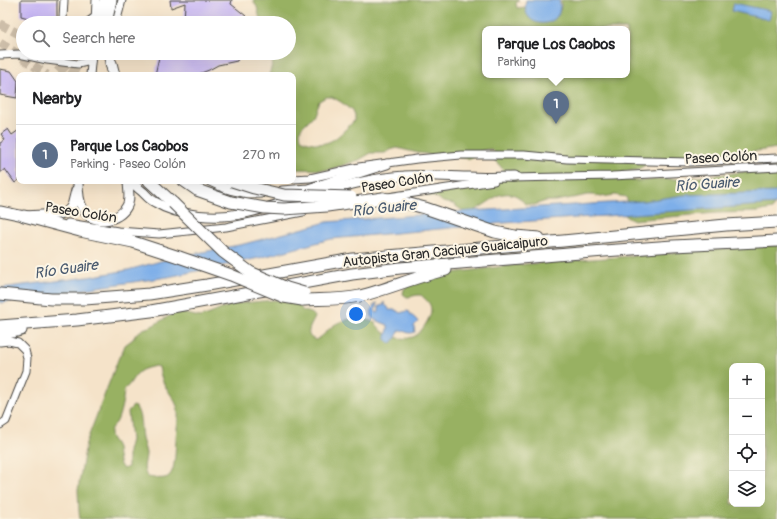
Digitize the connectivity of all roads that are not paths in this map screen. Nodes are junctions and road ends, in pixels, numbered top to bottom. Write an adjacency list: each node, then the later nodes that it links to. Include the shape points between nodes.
1 (64, 0): 6 (street)
2 (96, 0): 7 (street)
3 (106, 0): 8 (main road); 9 (main road)
4 (112, 0): 10 (main road)
5 (122, 0): 11 (street)
6 (63, 16)
7 (96, 16)
8 (98, 16)
9 (106, 16)
10 (108, 16)
11 (118, 16)
12 (16, 54): 13 (street)
13 (0, 55)
14 (47, 60): 15 (street, via 78,64)
15 (86, 60)
16 (92, 60): 19 (street)
17 (110, 60): 20 (highway)
18 (111, 60): 21 (street)
19 (90, 72)
20 (113, 72)
21 (118, 72)
22 (777, 158): 23 (street, Paseo Colón, via 690,162 567,159 524,154 461,155)
23 (387, 164): 26 (street, Paseo Colón); 33 (main road, via 308,189 238,192)
24 (777, 167): 25 (street, Paseo Colón, via 612,176)
25 (514, 178): 30 (main road, via 430,175 381,178 345,185 244,214 212,217 172,210 160,205); 37 (street, Paseo Colón, via 356,202 226,227 159,234 118,231)
26 (296, 179)
27 (78, 184): 37 (main road, via 75,199 67,212)
28 (78, 184): 29 (main road, via 83,210 94,220 107,220 119,215 128,206)
29 (128, 184)
30 (134, 184)
31 (152, 184): 43 (highway, bridge, via 223,252 250,272)
32 (188, 184): 35 (highway, bridge, via 197,190 232,202 265,208 326,206)
33 (216, 184)
34 (241, 184): 35 (highway, bridge, via 284,195)
35 (384, 198): 39 (highway, via 425,208 495,232)
36 (0, 211): 37 (main road)
37 (24, 216): 43 (highway, bridge, via 133,242 231,275 284,297)
38 (777, 222): 39 (highway, Autopista Gran Cacique Guaicaipuro)
39 (563, 241): 42 (highway, Autopista Gran Cacique Guaicaipuro, via 353,258 149,294 85,299)
40 (777, 241): 41 (highway, Autopista Gran Cacique Guaicaipuro, via 658,247)
41 (486, 261): 43 (highway, via 428,274 360,296 341,299); 44 (highway, Autopista Gran Cacique Guaicaipuro, via 352,274 151,311)
42 (0, 294)
43 (303, 296)
44 (50, 322): 45 (highway, Autopista Gran Cacique Guaicaipuro); 46 (highway)
45 (0, 326)
46 (0, 334)
47 (0, 342): 48 (street, via 18,343 25,350 27,358 26,371 15,400 6,421)
48 (0, 425)

